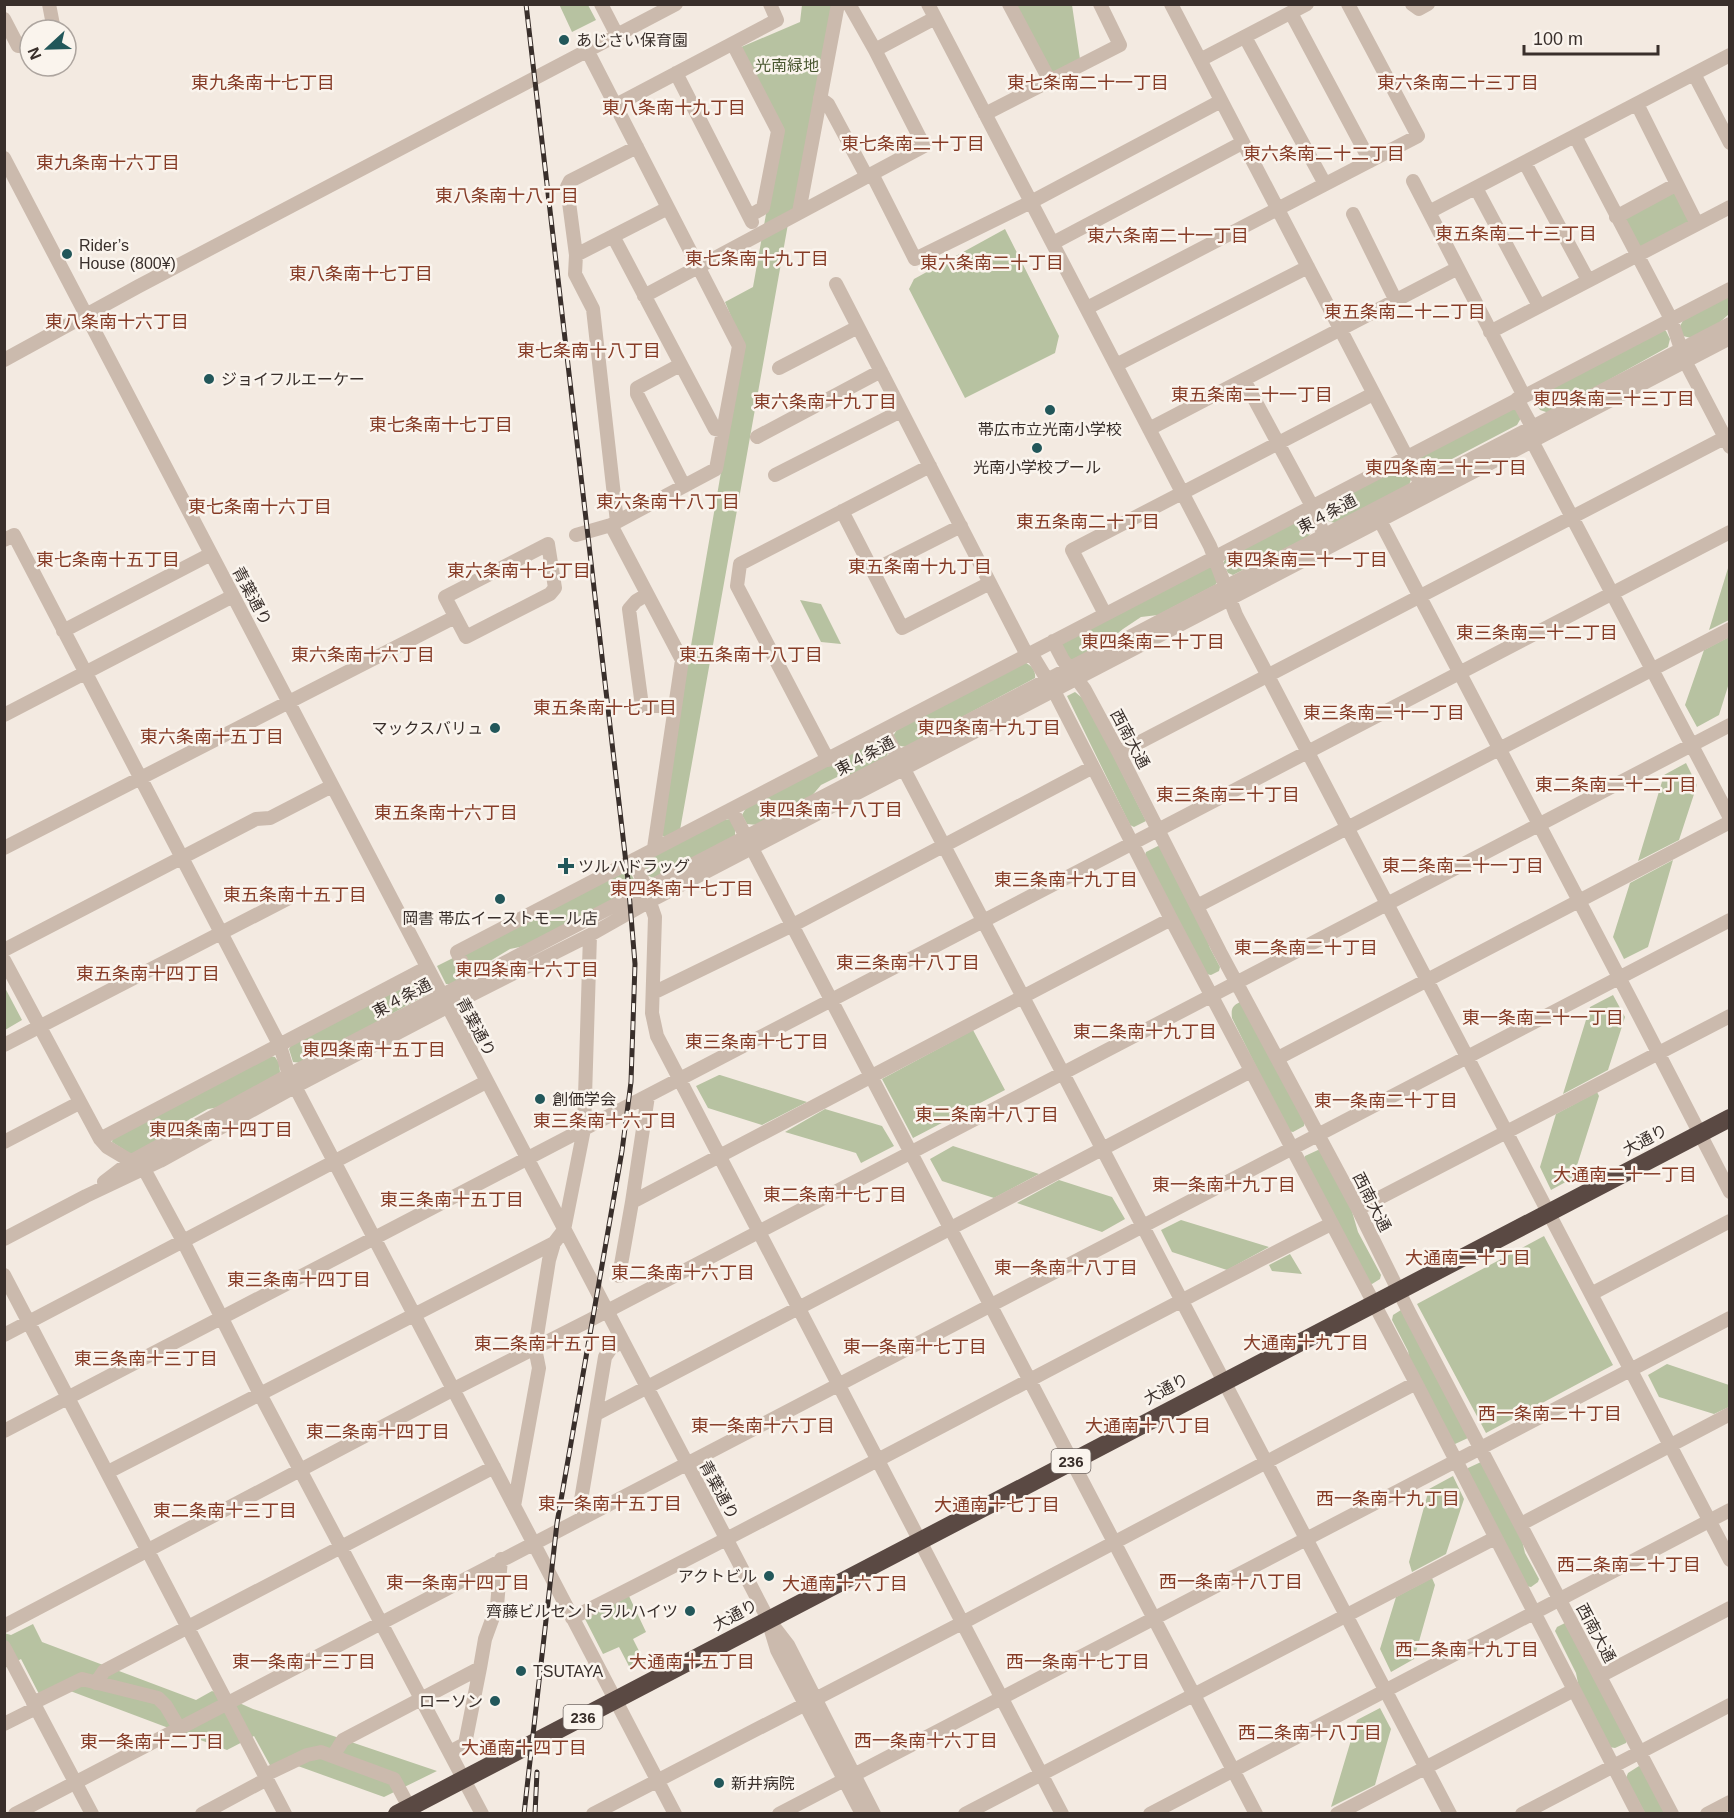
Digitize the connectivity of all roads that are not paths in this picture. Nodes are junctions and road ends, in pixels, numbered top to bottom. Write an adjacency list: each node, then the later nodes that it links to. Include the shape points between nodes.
1 (601, 4): 17 (street)
2 (676, 4): 17 (street)
3 (770, 4): 19 (street, via 777,20)
4 (838, 4): 28 (street)
5 (849, 4): 22 (street)
6 (928, 4): 15 (street)
7 (1009, 4): 27 (street)
8 (1100, 4): 27 (street, via 1120,45)
9 (1171, 4): 24 (street)
10 (1307, 4): 14 (street)
11 (1348, 4): 38 (street, via 1418,136)
12 (1412, 4): 13 (street, via 1419,9)
13 (1428, 4)
14 (1291, 13): 18 (street); 38 (street)
15 (935, 18): 22 (street); 32 (street)
16 (4, 19): 20 (street)
17 (617, 35): 21 (street)
18 (1245, 36): 24 (street); 42 (street)
19 (733, 44): 25 (street); 48 (street, via 778,131)
20 (18, 46)
21 (587, 50): 31 (street); 72 (street)
22 (875, 50): 40 (street, via 924,147)
23 (1730, 55): 26 (street)
24 (1200, 60): 29 (street)
25 (676, 73): 31 (street); 53 (street)
26 (1694, 74): 30 (street); 35 (street)
27 (1050, 81): 32 (street)
28 (820, 98): 40 (street, via 828,104); 50 (street)
29 (1221, 101): 34 (street); 45 (street)
30 (1637, 104): 33 (street); 43 (street)
31 (615, 105): 36 (street)
32 (985, 114): 45 (street)
33 (1575, 136): 39 (street); 54 (street)
34 (1242, 143): 49 (street); 59 (street)
35 (1730, 143)
36 (637, 147): 47 (street); 60 (street, via 570,181 567,188)
37 (4, 158): 72 (street, 青葉通り)
38 (1370, 160): 42 (street)
39 (1525, 163): 44 (street); 65 (street)
40 (869, 175): 45 (street, via 915,259); 50 (street)
41 (1413, 181): 51 (street)
42 (1325, 184): 49 (street)
43 (1677, 184): 54 (street); 55 (street)
44 (1476, 188): 51 (street); 70 (street)
45 (1031, 202): 59 (street)
46 (1730, 207): 55 (street)
47 (668, 208): 58 (street); 62 (street)
48 (763, 208): 53 (street); 56 (street)
49 (1278, 210): 63 (street); 71 (street)
50 (799, 212): 56 (street)
51 (1429, 212): 64 (street)
52 (1353, 214): 69 (street)
53 (749, 216): 57 (street)
54 (1616, 217): 61 (street)
55 (1697, 224): 61 (street)
56 (772, 227): 57 (street)
57 (759, 234): 62 (street)
58 (613, 236): 60 (street); 68 (street)
59 (1053, 243): 71 (street)
60 (576, 255): 105 (street, via 575,274 593,309)
61 (1637, 256): 65 (street); 73 (street)
62 (698, 266): 68 (street); 90 (street, via 739,346)
63 (1308, 267): 76 (street); 82 (street)
64 (1458, 268): 69 (street); 77 (street)
65 (1588, 280): 70 (street)
66 (836, 284): 75 (street)
67 (1730, 289): 73 (street)
68 (644, 296): 81 (street)
69 (1396, 301): 76 (street)
70 (1539, 306): 77 (street)
71 (1087, 308): 82 (street)
72 (87, 314): 80 (street); 111 (street, 青葉通り)
73 (1671, 319): 79 (street); 87 (street)
74 (1730, 324): 79 (street, 東４条通)
75 (858, 327): 83 (street); 84 (street)
76 (1340, 330): 85 (street); 86 (street)
77 (1490, 332): 87 (street)
78 (1730, 338): 79 (street, 東４条通)
79 (1683, 355): 91 (street, 東４条通); 93 (street)
80 (4, 360)
81 (680, 365): 90 (street, via 715,429); 98 (street, via 637,388 637,394)
82 (1116, 365): 89 (street)
83 (779, 368)
84 (881, 371): 88 (street); 92 (street)
85 (1244, 380): 89 (street); 94 (street)
86 (1373, 394): 94 (street); 95 (street)
87 (1520, 397): 91 (street); 95 (street)
88 (901, 411): 96 (street); 97 (street)
89 (1149, 429): 100 (street)
90 (723, 431): 98 (street, via 716,469)
91 (1534, 435): 99 (street, 東４条通); 104 (street)
92 (757, 437)
93 (1728, 440): 104 (street)
94 (1278, 442): 100 (street); 101 (street)
95 (1406, 457): 99 (street); 101 (street)
96 (930, 466): 102 (street); 106 (street)
97 (775, 475)
98 (684, 486): 105 (street)
99 (1424, 490): 103 (street, 東４条通)
100 (1183, 494): 112 (street); 121 (street, via 1072,550)
101 (1313, 508): 109 (street); 112 (street)
102 (842, 511): 113 (street); 142 (street, via 740,564 736,586)
103 (1377, 514): 109 (street, 東４条通); 119 (street); 120 (street, 東４条通)
104 (1572, 517): 116 (street); 119 (street)
105 (614, 524): 108 (street); 117 (street)
106 (961, 526): 113 (street); 114 (street)
107 (1730, 532): 116 (street)
108 (576, 535)
109 (1324, 535): 115 (street, 東４条通)
110 (4, 540): 124 (street, via 14,535)
111 (211, 554): 118 (street, 青葉通り); 124 (street)
112 (1215, 557): 115 (street); 121 (street)
113 (872, 571): 114 (street, via 902,628)
114 (990, 583): 126 (street)
115 (1225, 585): 120 (street); 130 (street, 東４条通)
116 (1611, 593): 127 (street); 128 (street)
117 (646, 595): 134 (street, via 682,660); 134 (street, via 629,609 642,706)
118 (233, 596): 129 (street); 133 (street, 青葉通り)
119 (1420, 597): 128 (street); 131 (street)
120 (1230, 599): 130 (street, 東４条通); 131 (street)
121 (1105, 614): 125 (street)
122 (455, 617): 122 (street, via 445,597 548,544 555,588 550,594 466,638); 133 (street)
123 (1730, 629): 127 (street)
124 (63, 631): 129 (street)
125 (1053, 641): 126 (street); 130 (street, 西南大通)
126 (1029, 654): 132 (street); 137 (street)
127 (1650, 669): 138 (street); 139 (street)
128 (1460, 672): 139 (street); 140 (street)
129 (85, 673): 135 (street); 145 (street)
130 (1073, 673): 132 (street, 東４条通); 141 (street, 西南大通)
131 (1268, 676): 140 (street); 141 (street)
132 (1051, 686): 143 (street, 東４条通); 144 (street)
133 (289, 701): 145 (street); 146 (street, 青葉通り)
134 (674, 706): 156 (street)
135 (4, 715)
136 (1730, 725): 138 (street)
137 (884, 731): 142 (street); 143 (street)
138 (1690, 745): 148 (street); 149 (street)
139 (1500, 749): 149 (street); 150 (street)
140 (1308, 752): 150 (street); 151 (street)
141 (1119, 753): 151 (street, 西南大通)
142 (828, 760): 147 (street)
143 (901, 764): 152 (street, 東４条通); 154 (street)
144 (1093, 767): 153 (street); 154 (street)
145 (140, 777): 155 (street); 157 (street)
146 (332, 786): 157 (street); 172 (street, 青葉通り)
147 (732, 810): 152 (street); 156 (street)
148 (1730, 820): 161 (street)
149 (1540, 824): 161 (street); 162 (street)
150 (1348, 828): 162 (street); 163 (street)
151 (1158, 830): 153 (street); 163 (street, 西南大通)
152 (749, 843): 159 (street, 東４条通); 167 (street)
153 (1133, 843): 164 (street); 166 (street)
154 (944, 846): 166 (street); 167 (street)
155 (4, 848)
156 (654, 848): 158 (street)
157 (182, 857): 168 (street); 170 (street)
158 (635, 859): 159 (street); 174 (street, via 457,952)
159 (647, 896): 169 (street, 東４条通); 174 (street, 東４条通); 177 (street, via 655,917)
160 (287, 898): 168 (street)
161 (1579, 902): 173 (street); 175 (street)
162 (1386, 904): 175 (street); 176 (street)
163 (1197, 906): 176 (street, 西南大通)
164 (1171, 919): 178 (street); 179 (street)
165 (1730, 920): 173 (street)
166 (984, 921): 179 (street); 181 (street)
167 (793, 925): 177 (street); 181 (street)
168 (222, 932): 183 (street); 185 (street)
169 (590, 935): 180 (street, 東４条通); 198 (street)
170 (4, 950)
171 (4, 960): 183 (street)
172 (426, 968): 180 (street, 青葉通り); 185 (street)
173 (1619, 977): 186 (street); 187 (street)
174 (471, 980): 180 (street, 東４条通)
175 (1426, 980): 187 (street); 188 (street)
176 (1238, 982): 178 (street); 188 (street, 西南大通)
177 (653, 993): 192 (street, via 657,1036)
178 (1212, 995): 189 (street); 190 (street)
179 (1023, 997): 190 (street); 191 (street)
180 (444, 1001): 193 (street, 東４条通); 194 (street, 青葉通り)
181 (832, 1001): 191 (street); 192 (street)
182 (1730, 1016): 186 (street)
183 (39, 1027): 184 (street); 196 (street)
184 (4, 1045)
185 (280, 1046): 193 (street); 202 (street)
186 (1659, 1053): 199 (street); 200 (street)
187 (1467, 1056): 199 (street); 201 (street)
188 (1278, 1058): 201 (street, 西南大通)
189 (1251, 1071): 204 (street); 205 (street)
190 (1063, 1073): 205 (street); 206 (street)
191 (871, 1077): 206 (street); 207 (street)
192 (678, 1080): 195 (street); 207 (street)
193 (293, 1081): 209 (street, 東４条通); 210 (street); 211 (street, 東４条通)
194 (486, 1082): 208 (street, 青葉通り); 210 (street)
195 (648, 1096): 198 (street); 214 (street)
196 (79, 1103): 202 (street); 203 (street)
197 (1730, 1118): 200 (highway, 大通り / 236)
198 (584, 1130): 208 (street); 221 (street)
199 (1506, 1132): 215 (street); 216 (street)
200 (1700, 1133): 212 (street); 216 (highway, 大通り / 236)
201 (1318, 1134): 204 (street); 215 (street, 西南大通)
202 (100, 1139): 209 (street)
203 (4, 1142)
204 (1292, 1148): 218 (street); 219 (street)
205 (1103, 1149): 219 (street); 220 (street)
206 (910, 1152): 220 (street); 222 (street)
207 (719, 1156): 214 (street); 222 (street)
208 (528, 1159): 221 (street, 青葉通り); 223 (street)
209 (130, 1162): 211 (street); 213 (street, 東４条通)
210 (335, 1163): 223 (street); 225 (street)
211 (144, 1169): 213 (street, 東４条通); 225 (street)
212 (1730, 1192)
213 (86, 1196): 224 (street, 東４条通)
214 (632, 1202): 228 (street)
215 (1358, 1209): 229 (street, 西南大通)
216 (1548, 1212): 229 (highway, 大通り / 236); 230 (street)
217 (1730, 1221): 230 (street)
218 (1331, 1224): 231 (street); 232 (street)
219 (1143, 1226): 231 (street); 233 (street)
220 (950, 1227): 233 (street); 234 (street)
221 (564, 1230): 226 (street); 235 (street, 青葉通り)
222 (759, 1232): 234 (street); 235 (street)
223 (375, 1238): 236 (street); 238 (street)
224 (4, 1239)
225 (183, 1242): 238 (street); 239 (street)
226 (555, 1243): 236 (street); 242 (street)
227 (4, 1275): 239 (street)
228 (619, 1276)
229 (1398, 1290): 232 (highway, 大通り / 236); 256 (street, 西南大通)
230 (1591, 1294): 243 (street)
231 (1182, 1300): 244 (street); 245 (street)
232 (1374, 1303): 245 (highway, 大通り / 236); 247 (street)
233 (991, 1305): 244 (street); 246 (street)
234 (799, 1307): 246 (street); 248 (street)
235 (608, 1311): 241 (street, 青葉通り); 242 (street)
236 (415, 1314): 249 (street); 250 (street)
237 (1730, 1318): 243 (street)
238 (221, 1319): 250 (street); 251 (street)
239 (29, 1322): 240 (street); 251 (street)
240 (4, 1335)
241 (623, 1341): 248 (street, 青葉通り); 252 (street, via 605,1357)
242 (535, 1348): 249 (street); 265 (street, via 539,1368)
243 (1630, 1370): 255 (street); 256 (street)
244 (1029, 1381): 257 (street); 259 (street)
245 (1224, 1381): 259 (highway, 大通り / 236); 260 (street)
246 (839, 1383): 257 (street); 261 (street)
247 (1416, 1383): 258 (street); 260 (street)
248 (646, 1387): 252 (street); 261 (street, 青葉通り)
249 (454, 1389): 262 (street); 263 (street)
250 (260, 1394): 263 (street); 264 (street)
251 (69, 1398): 254 (street); 264 (street)
252 (596, 1414): 267 (street, via 581,1500)
253 (1730, 1414): 255 (street)
254 (4, 1431)
255 (1670, 1445): 268 (street); 269 (street)
256 (1481, 1447): 258 (street); 269 (street, 西南大通)
257 (878, 1460): 272 (street); 273 (street)
258 (1455, 1460): 270 (street); 271 (street)
259 (1072, 1461): 273 (highway, 大通り / 236); 274 (street)
260 (1267, 1463): 271 (street); 274 (street)
261 (687, 1464): 267 (street); 272 (street, 青葉通り)
262 (494, 1467): 265 (street); 276 (street)
263 (300, 1471): 276 (street); 277 (street)
264 (108, 1472): 277 (street)
265 (514, 1506): 275 (street)
266 (1730, 1510): 268 (street)
267 (585, 1516): 275 (street)
268 (1709, 1520): 279 (street); 280 (street)
269 (1521, 1524): 280 (street, 西南大通)
270 (1495, 1538): 282 (street); 283 (street)
271 (1306, 1539): 283 (street); 284 (street)
272 (727, 1540): 285 (street); 286 (street, 青葉通り)
273 (921, 1541): 286 (highway, 大通り / 236); 288 (street)
274 (1114, 1542): 284 (street); 288 (street)
275 (534, 1543): 278 (street); 285 (street)
276 (340, 1546): 287 (street); 290 (street)
277 (148, 1550): 289 (street); 290 (street)
278 (501, 1560): 287 (street); 292 (street, via 497,1606)
279 (1730, 1560)
280 (1560, 1599): 282 (street); 293 (street, 西南大通)
281 (1730, 1608): 293 (street)
282 (1535, 1612): 295 (street); 296 (street)
283 (1346, 1614): 295 (street); 297 (street)
284 (1153, 1617): 297 (street); 298 (street)
285 (572, 1618): 300 (street)
286 (768, 1619): 300 (highway, 大通り / 236); 301 (street, 青葉通り, via 788,1645)
287 (381, 1623): 299 (street); 302 (street)
288 (962, 1623): 298 (street); 301 (street)
289 (4, 1626)
290 (188, 1626): 294 (street, via 104,1671); 302 (street)
291 (4, 1647): 303 (street)
292 (480, 1668): 299 (street); 308 (street, via 465,1744)
293 (1600, 1676): 307 (street, 西南大通)
294 (96, 1683): 303 (street, via 82,1679); 306 (street, via 158,1698)
295 (1385, 1690): 311 (street); 312 (street)
296 (1574, 1690): 310 (street); 311 (street)
297 (1194, 1694): 312 (street); 313 (street)
298 (1001, 1698): 313 (street); 315 (street)
299 (421, 1699): 308 (street); 309 (street, via 343,1740)
300 (616, 1700): 316 (highway, 大通り / 236); 317 (street)
301 (810, 1701): 315 (street, 青葉通り); 317 (street)
302 (228, 1703): 306 (street); 314 (street)
303 (35, 1705): 305 (street); 318 (street)
304 (1730, 1705): 307 (street)
305 (4, 1724)
306 (179, 1728): 318 (street)
307 (1641, 1751): 310 (street); 339 (street, 西南大通)
308 (450, 1752): 316 (street)
309 (333, 1756): 314 (street, via 321,1752 307,1755); 320 (street, via 394,1779)
310 (1614, 1766): 337 (street); 338 (street)
311 (1425, 1767): 335 (street); 336 (street)
312 (1233, 1770): 333 (street); 334 (street)
313 (1041, 1774): 331 (street); 332 (street)
314 (266, 1777): 323 (street); 324 (street)
315 (849, 1777): 328 (street); 329 (street); 330 (street, 青葉通り)
316 (464, 1779): 320 (highway, 大通り / 236); 325 (street)
317 (657, 1780): 326 (street); 327 (street)
318 (75, 1782): 321 (street); 322 (street)
319 (1730, 1802): 340 (street)
320 (403, 1810)
321 (15, 1814)
322 (92, 1814)
323 (202, 1814)
324 (285, 1814)
325 (482, 1814)
326 (593, 1814)
327 (675, 1814)
328 (779, 1814)
329 (862, 1814)
330 (874, 1814)
331 (965, 1814)
332 (1062, 1814)
333 (1150, 1814)
334 (1256, 1814)
335 (1337, 1814)
336 (1450, 1814)
337 (1522, 1814)
338 (1638, 1814)
339 (1672, 1814)
340 (1707, 1814)

